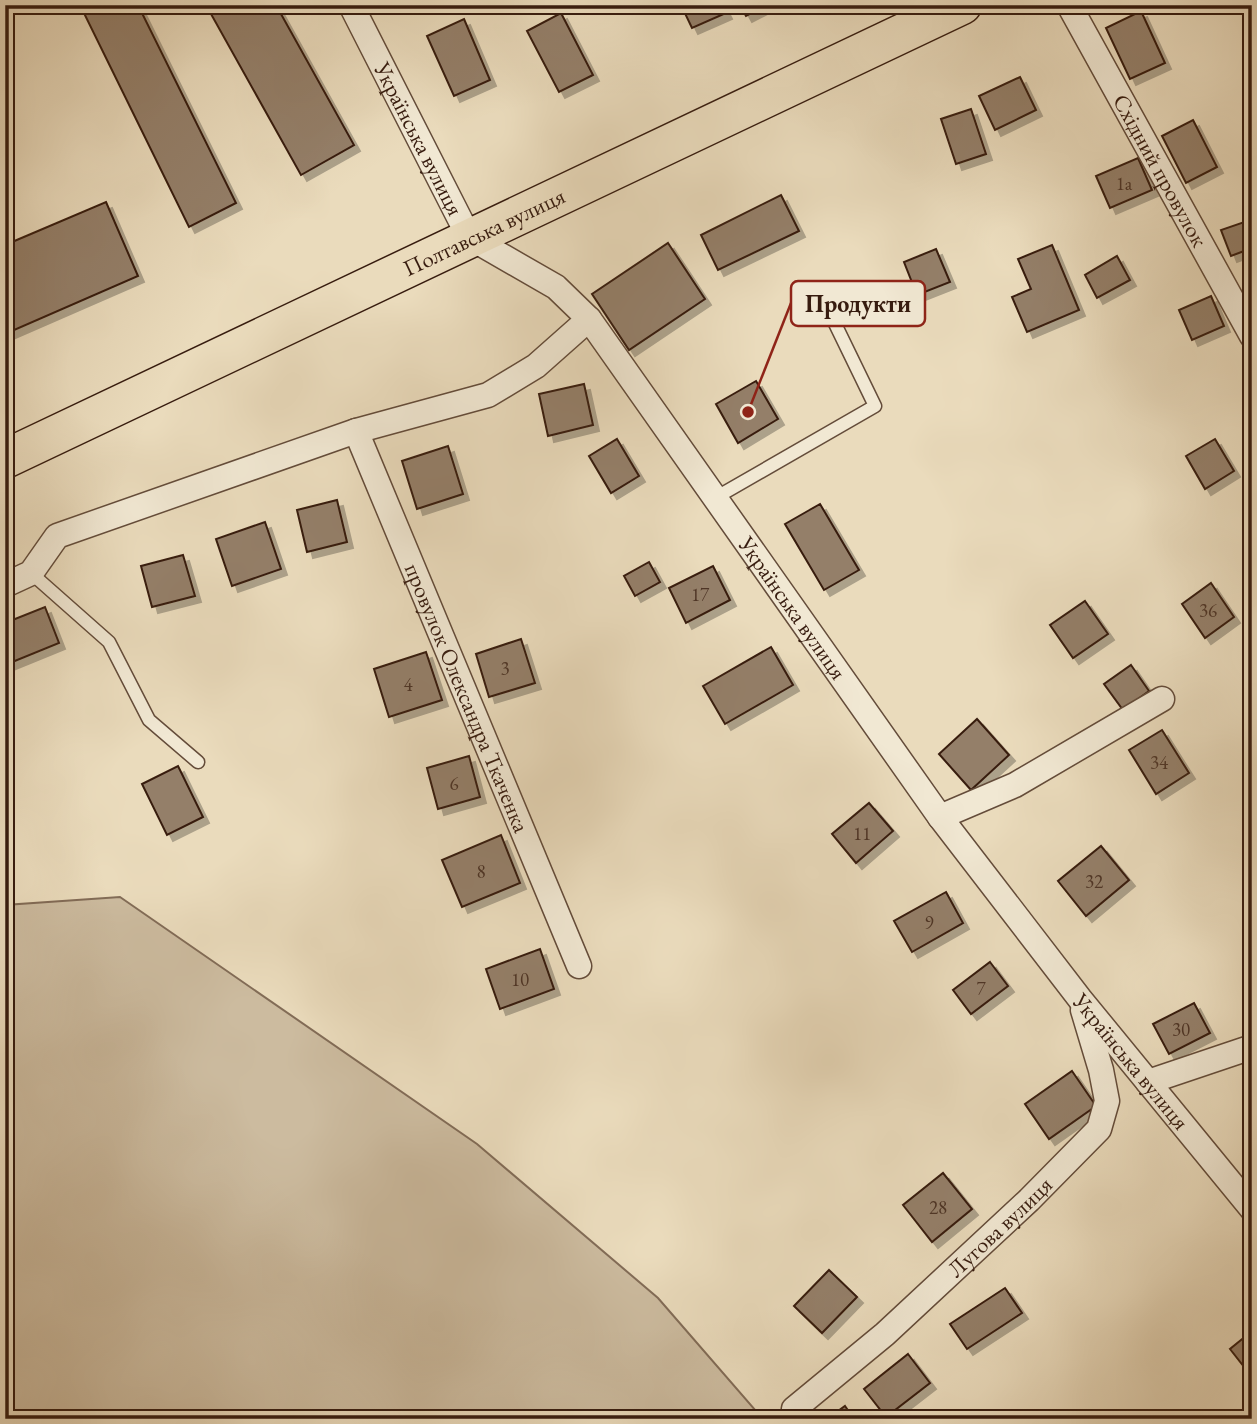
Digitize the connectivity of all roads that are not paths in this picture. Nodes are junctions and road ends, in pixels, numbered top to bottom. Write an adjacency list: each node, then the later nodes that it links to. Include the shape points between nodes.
1 (351, 5): 4 (street, Українська вулиця)
2 (962, 5): 4 (highway, Полтавська вулиця)
3 (1069, 5): 7 (street, Східний провулок)
4 (469, 237): 6 (street, Українська вулиця, via 556,287); 9 (highway, Полтавська вулиця)
5 (825, 303): 10 (lane, via 875,407)
6 (589, 320): 8 (street, via 536,366 488,395); 10 (street, Українська вулиця)
7 (1252, 336)
8 (356, 431): 11 (street, via 57,536); 16 (street, провулок Олександра Ткаченка)
9 (5, 459)
10 (715, 498): 15 (street, Українська вулиця)
11 (31, 573): 12 (street); 14 (lane, via 109,642 149,720)
12 (5, 584)
13 (1162, 699): 15 (street, via 1015,785)
14 (198, 762)
15 (940, 817): 17 (street, Українська вулиця)
16 (579, 966)
17 (1080, 999): 19 (street, Українська вулиця); 21 (street, Лугова вулиця, via 1107,1101 1099,1129 885,1334)
18 (1252, 1047): 19 (street)
19 (1148, 1082): 20 (street, Українська вулиця)
20 (1252, 1209)
21 (794, 1409)

